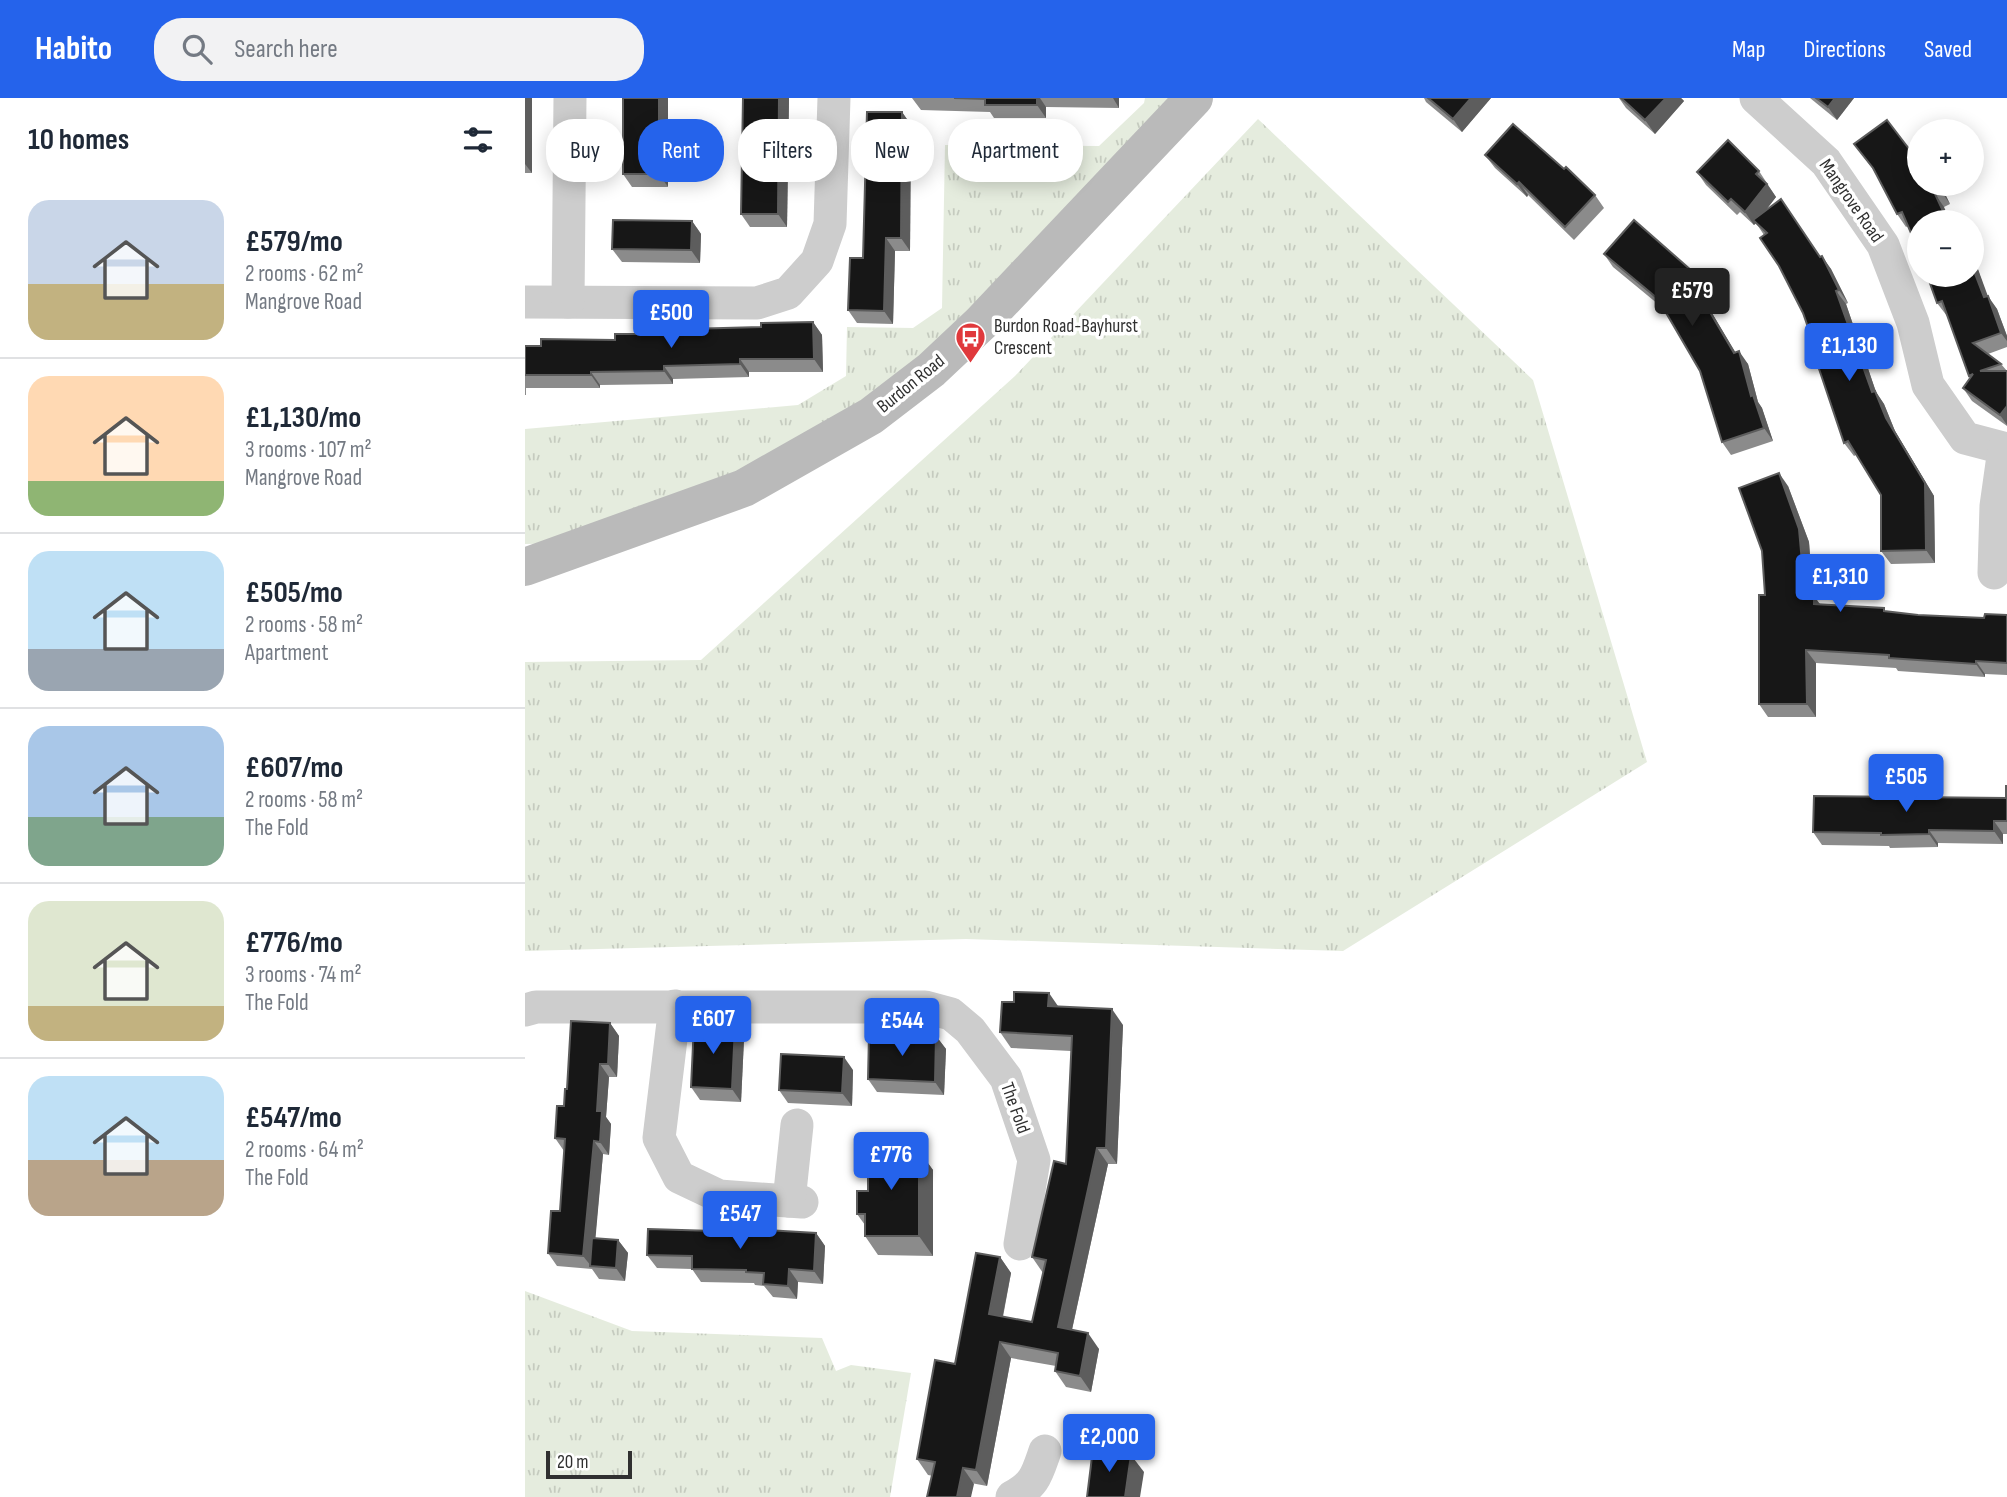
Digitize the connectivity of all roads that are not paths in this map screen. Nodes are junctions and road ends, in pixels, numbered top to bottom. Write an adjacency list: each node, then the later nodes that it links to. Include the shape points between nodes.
1 (570, 98): 6 (street)
2 (834, 98): 6 (street, via 830,223 817,261 788,293 757,303)
3 (1194, 98): 8 (main road, Burdon Road, via 981,323 931,370 871,416 744,488)
4 (1756, 98): 7 (street, Mangrove Road, via 1826,162 1883,245 1913,323 1928,385 1965,438)
5 (525, 302): 6 (street)
6 (568, 302)
7 (2006, 449): 11 (street, via 1996,506)
8 (589, 543): 9 (main road, Burdon Road); 10 (main road, Burdon Road)
9 (525, 544)
10 (525, 567)
11 (1994, 572)
12 (675, 1006): 13 (street, The Fold); 14 (street, via 659,1138 679,1177 719,1196 796,1202); 15 (street, The Fold, via 925,1007 951,1014 1006,1078 1034,1160)
13 (525, 1010)
14 (797, 1125)
15 (1020, 1244)
16 (1045, 1451): 17 (street, via 1035,1479)
17 (1012, 1497)

